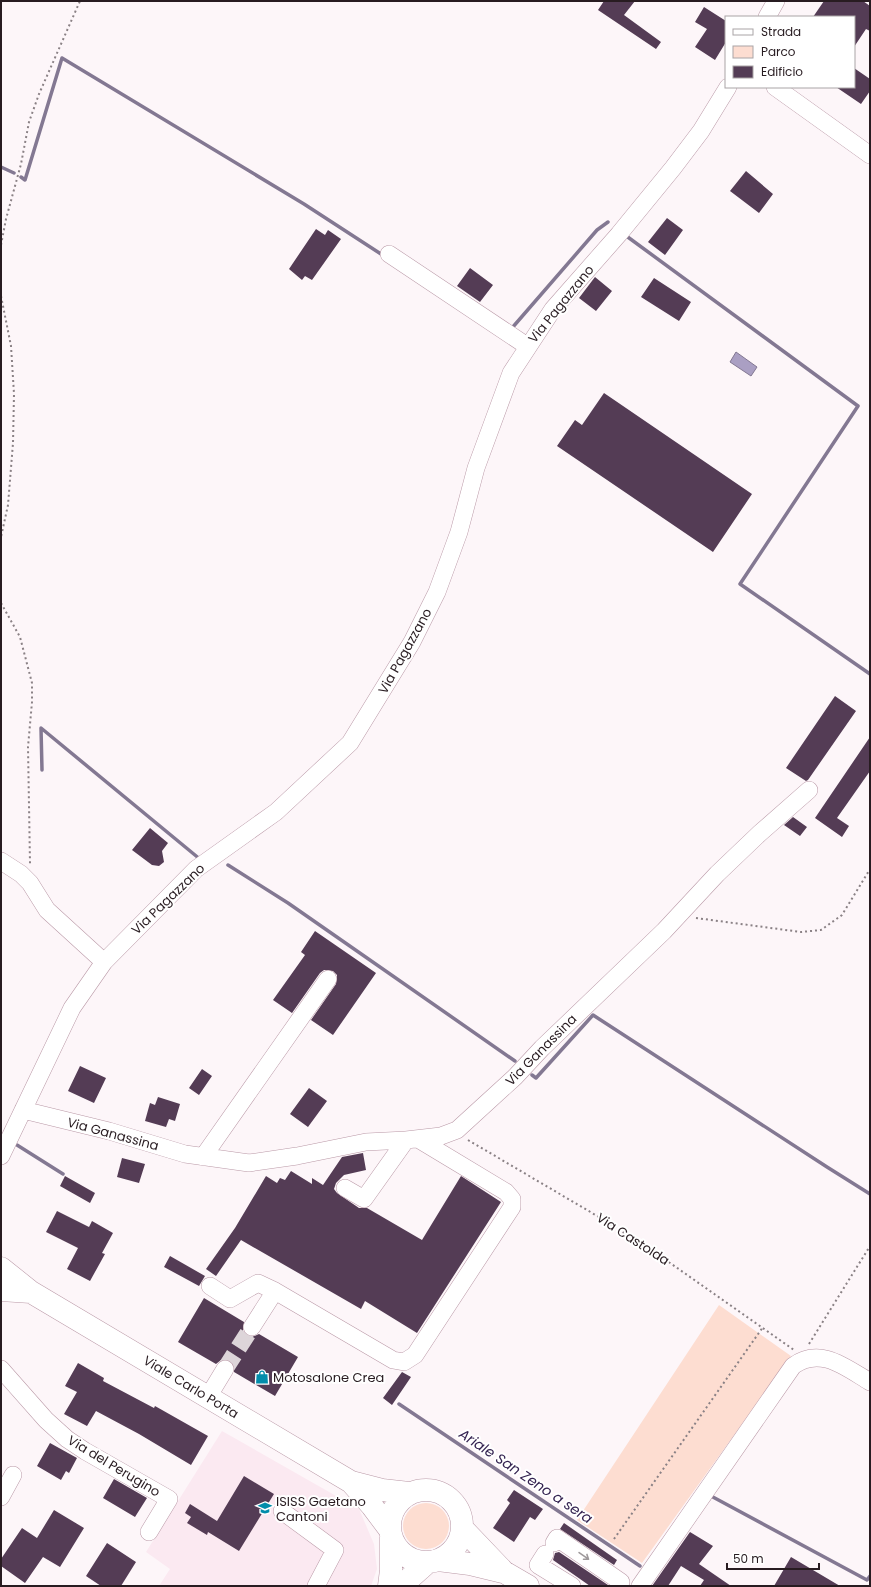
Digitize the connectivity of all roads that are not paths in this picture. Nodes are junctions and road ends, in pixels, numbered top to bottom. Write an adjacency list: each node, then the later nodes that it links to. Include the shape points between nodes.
1 (776, 1): 2 (street)
2 (768, 16)
3 (727, 88): 7 (street, Via Pagazzano, via 701,131 673,168 553,309)
4 (776, 88): 5 (street)
5 (870, 155)
6 (389, 254): 7 (street)
7 (527, 346): 10 (street, Via Pagazzano, via 511,373 495,413 476,468 459,532 437,592 412,642 350,743 276,812 196,869)
8 (810, 790): 13 (street, Via Ganassina, via 717,874 677,917 480,1111 453,1131 441,1136)
9 (1, 861): 10 (street, via 21,874 48,910)
10 (104, 962): 12 (street, Via Pagazzano, via 72,1008)
11 (328, 979): 15 (street)
12 (23, 1110): 14 (street, Via Pagazzano); 15 (street, Via Ganassina)
13 (412, 1139): 15 (street, Via Ganassina, via 366,1142 249,1163); 16 (street, via 364,1198); 20 (street, via 506,1192 512,1199 512,1207 415,1355 404,1362 393,1360)
14 (1, 1156)
15 (203, 1157)
16 (345, 1188)
17 (1, 1268): 21 (main road, Viale Carlo Porta)
18 (210, 1286): 20 (street, via 230,1299 258,1283)
19 (1, 1290): 21 (main road, Viale Carlo Porta)
20 (274, 1291): 22 (street)
21 (31, 1292): 26 (main road, Viale Carlo Porta)
22 (252, 1327)
23 (1, 1369): 33 (street, Via del Perugino, via 46,1420 67,1439 169,1499)
24 (225, 1369): 26 (street)
25 (870, 1382): 42 (street, via 828,1359 814,1356 788,1371)
26 (208, 1397): 28 (main road, Viale Carlo Porta)
27 (13, 1475): 30 (street)
28 (351, 1482): 29 (main road, Viale Carlo Porta, via 382,1490); 34 (main road, Viale Carlo Porta, via 372,1506)
29 (409, 1493): 32 (main road, Viale Carlo Porta, via 431,1489 442,1492 458,1507); 34 (main road, via 394,1508 390,1519)
30 (1, 1497)
31 (282, 1511): 38 (street, via 335,1550)
32 (463, 1529): 35 (main road, via 455,1548); 36 (main road)
33 (149, 1532)
34 (390, 1534): 35 (main road, Viale Carlo Porta, via 401,1553 409,1558); 39 (main road, via 391,1570)
35 (433, 1561): 36 (main road, Viale Carlo Porta, via 470,1564); 39 (main road)
36 (504, 1572): 40 (main road)
37 (625, 1585): 41 (street, one-way to 37, via 538,1565 557,1538)
38 (316, 1586)
39 (398, 1586)
40 (528, 1586)
41 (572, 1586)
42 (640, 1586)

